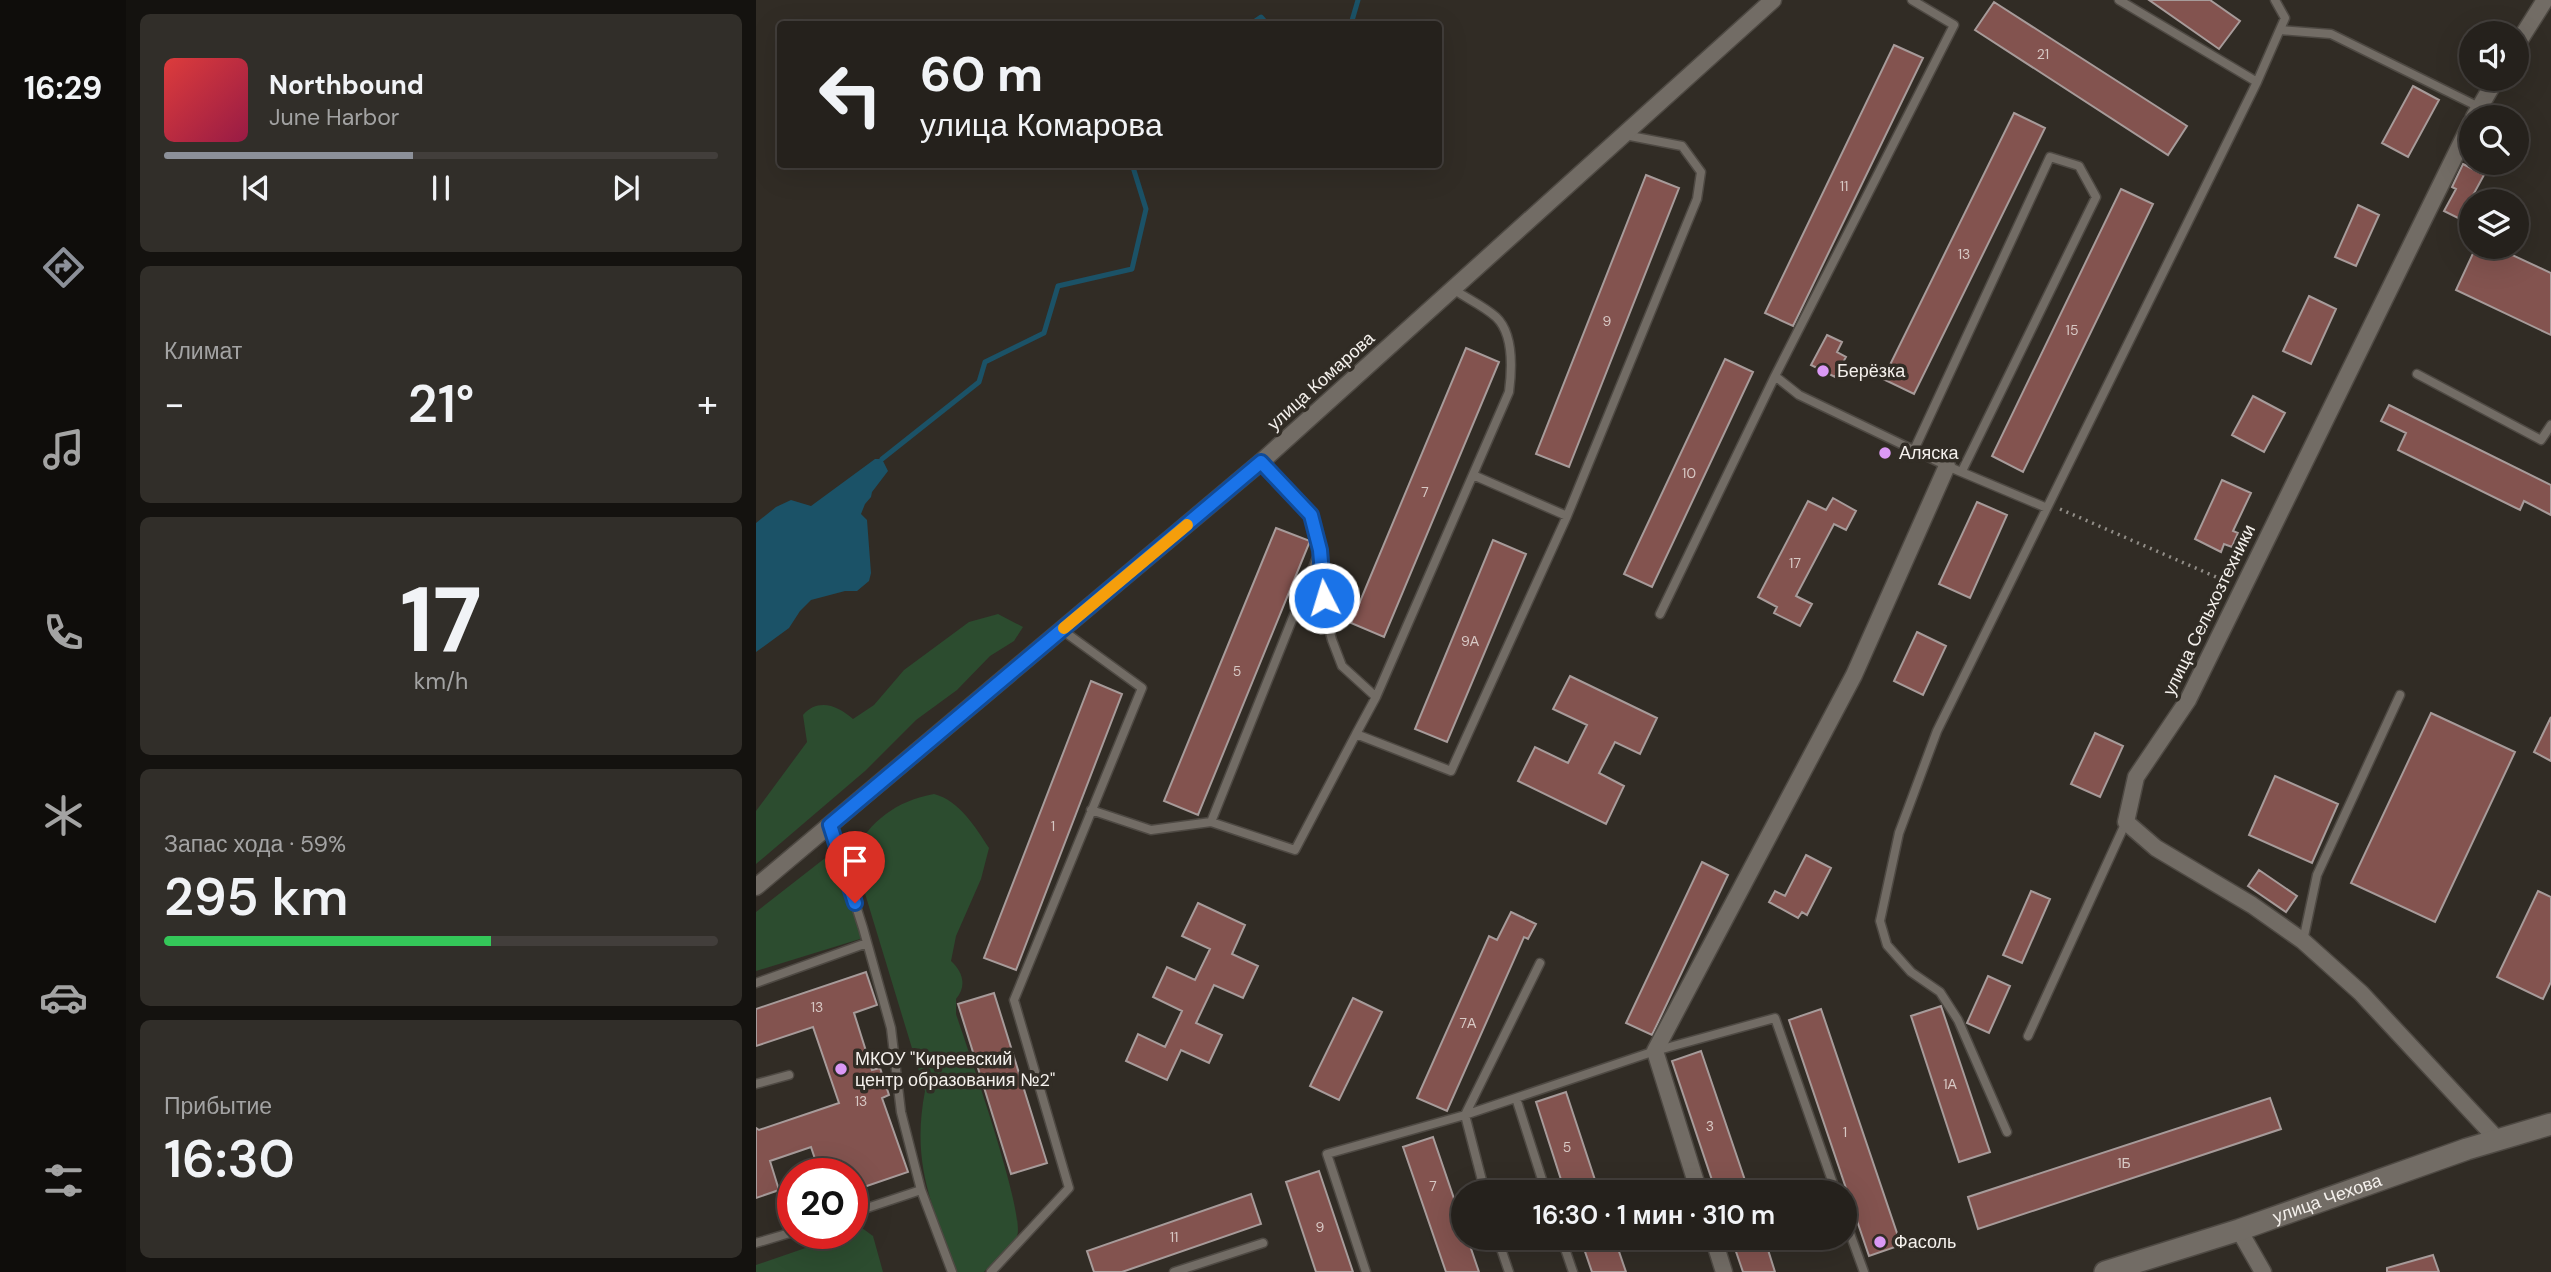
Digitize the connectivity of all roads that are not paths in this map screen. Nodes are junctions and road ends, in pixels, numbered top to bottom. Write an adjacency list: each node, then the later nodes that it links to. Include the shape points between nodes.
1 (1772, 0): 10 (street, улица Комарова)
2 (1912, 0): 14 (lane, via 1954,24)
3 (2119, 0): 8 (lane)
4 (2275, 0): 7 (lane, via 2285,18)
5 (2545, 0): 6 (street)
6 (2529, 25)
7 (2280, 30): 8 (lane); 9 (lane, via 2331,34)
8 (2258, 82): 20 (lane)
9 (2464, 105)
10 (1625, 135): 12 (street, улица Комарова); 21 (lane, via 1682,146 1701,172 1697,200)
11 (2459, 147): 30 (street, улица Сельхозтехники, via 2188,700 2136,777)
12 (1451, 288): 17 (street, улица Комарова); 19 (lane, via 1497,318 1508,339 1512,371 1508,392)
13 (2417, 374): 15 (lane, via 2541,440)
14 (1775, 376): 16 (lane, via 1799,395); 23 (lane)
15 (2551, 425)
16 (1914, 450): 18 (lane); 18 (lane, via 2050,156 2079,166 2096,197)
17 (1261, 462): 22 (lane, via 1311,515); 24 (street, улица Комарова)
18 (1954, 469): 20 (lane); 38 (street, via 1854,675)
19 (1473, 475): 21 (lane); 26 (lane)
20 (2048, 506): 44 (lane, via 1937,731 1899,833 1880,921 1887,946 1911,972 1940,992 1958,1020)
21 (1567, 516): 27 (lane, via 1451,771)
22 (1320, 550): 26 (lane, via 1325,613 1337,653 1342,666); 29 (lane)
23 (1660, 614)
24 (1062, 631): 28 (lane, via 1142,688); 31 (street, улица Комарова)
25 (2400, 695): 33 (lane, via 2318,875)
26 (1376, 697): 27 (lane)
27 (1356, 734): 29 (lane, via 1295,850)
28 (1091, 810): 29 (lane, via 1151,830); 61 (lane, via 1014,1000 1069,1188)
29 (1211, 822)
30 (2126, 822): 33 (street, via 2156,848); 37 (lane)
31 (830, 825): 32 (street, улица Комарова); 34 (lane)
32 (756, 887)
33 (2303, 941): 45 (street, via 2361,993)
34 (867, 943): 36 (lane); 50 (lane, via 891,1028 901,1112)
35 (1540, 962): 42 (lane)
36 (756, 983)
37 (2028, 1036)
38 (1655, 1051): 41 (lane); 48 (street); 49 (lane, via 1775,1018)
39 (789, 1075): 40 (lane)
40 (756, 1084)
41 (1516, 1098): 42 (lane); 47 (lane)
42 (1465, 1115): 46 (lane); 63 (lane, via 1327,1154)
43 (2551, 1124): 45 (main road, улица Чехова)
44 (2007, 1132)
45 (2497, 1139): 52 (main road, улица Чехова)
46 (1482, 1180)
47 (1542, 1180)
48 (1695, 1180)
49 (1832, 1180)
50 (921, 1190): 51 (lane); 60 (lane)
51 (868, 1208)
52 (2239, 1230): 68 (main road, улица Чехова); 69 (street)
53 (777, 1237): 54 (lane)
54 (756, 1243)
55 (1263, 1243): 62 (lane)
56 (1501, 1250): 64 (lane)
57 (1565, 1250): 65 (lane)
58 (1717, 1250): 66 (street)
59 (1856, 1250): 67 (lane)
60 (952, 1272)
61 (990, 1272)
62 (1174, 1272)
63 (1366, 1272)
64 (1509, 1272)
65 (1573, 1272)
66 (1724, 1272)
67 (1864, 1272)
68 (2105, 1272)
69 (2263, 1272)

